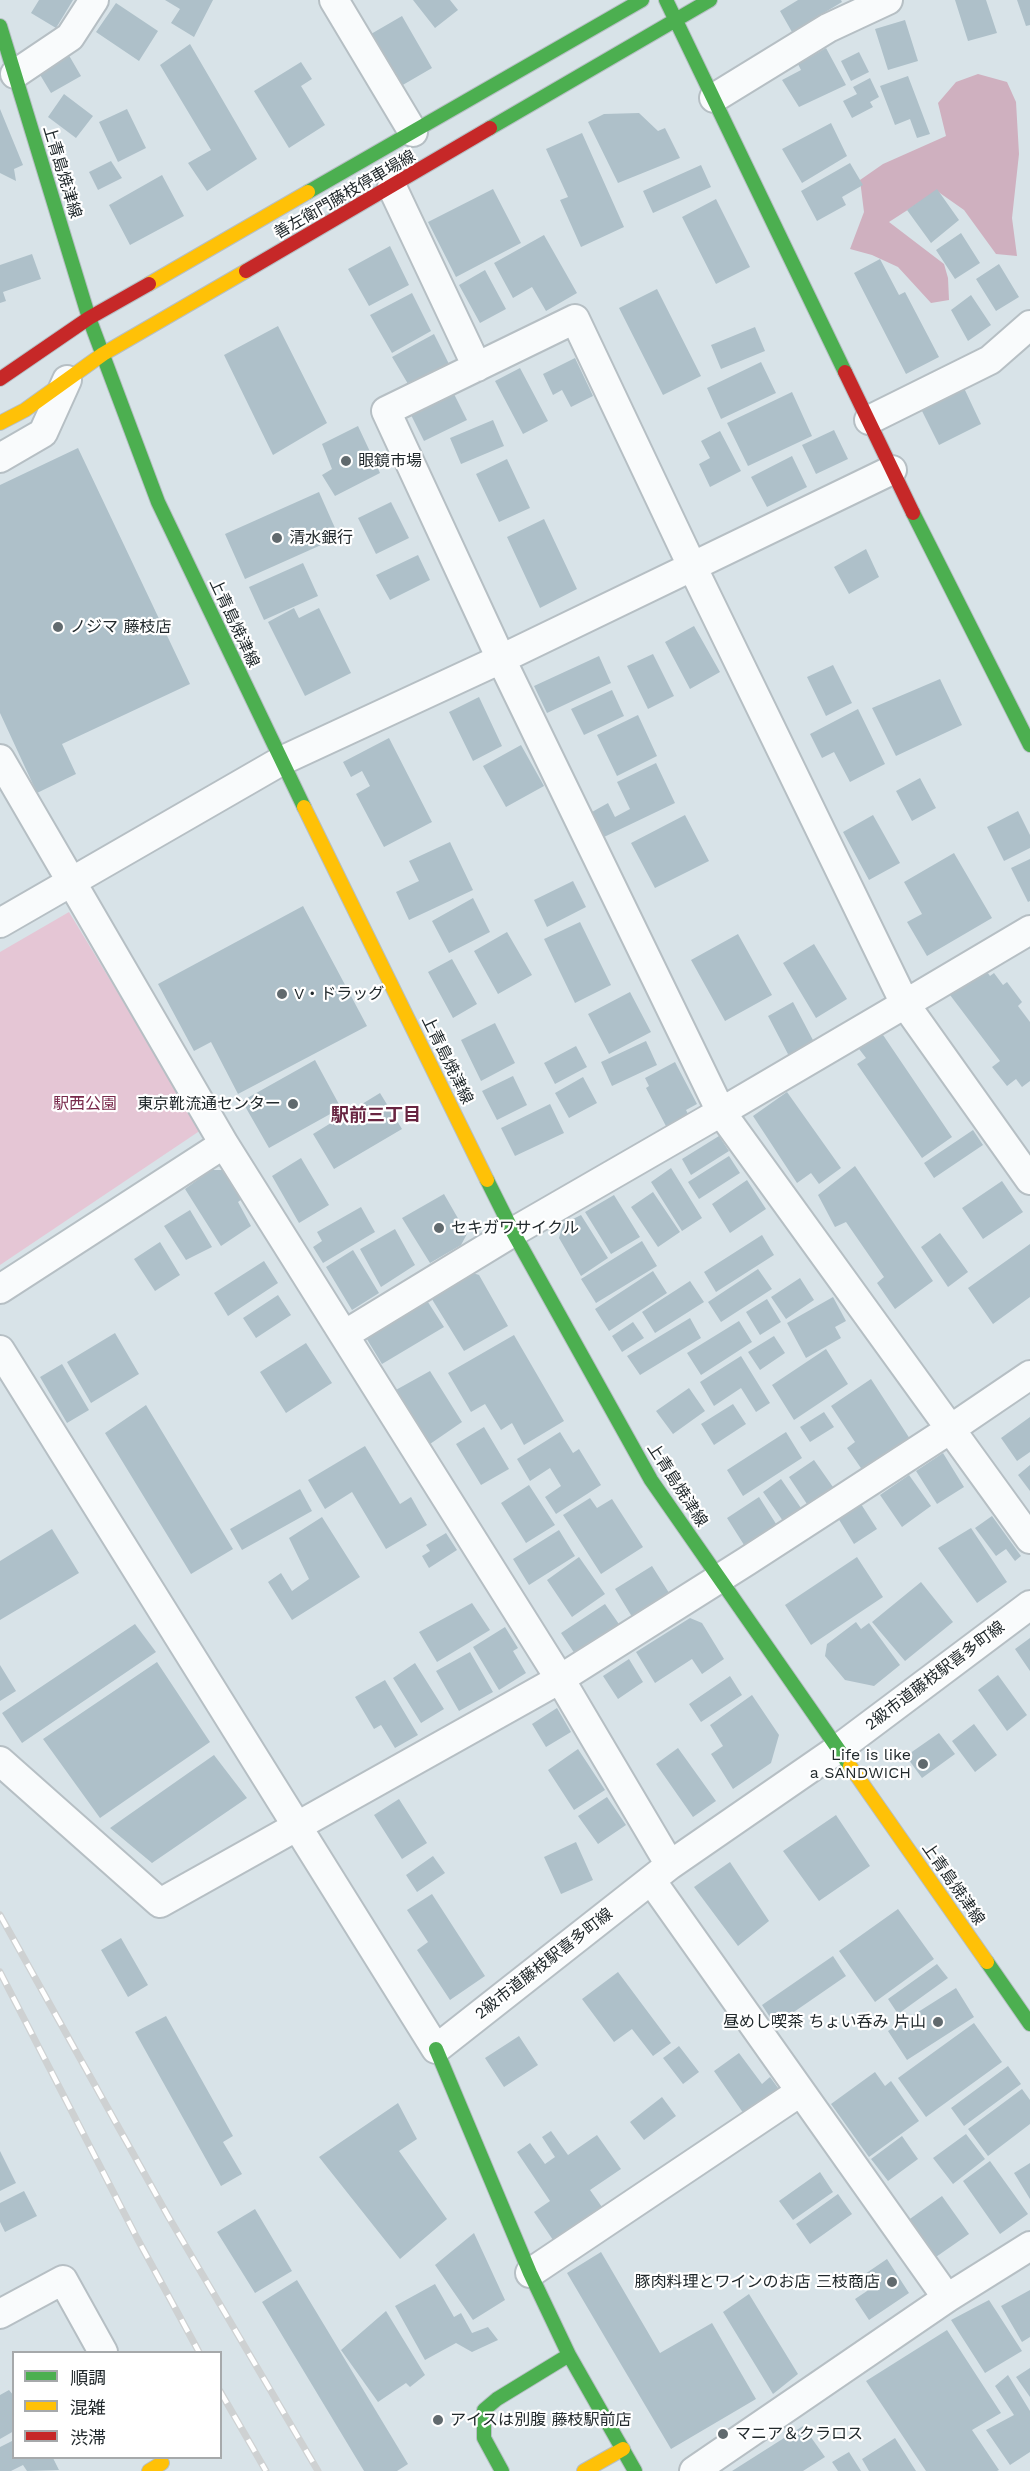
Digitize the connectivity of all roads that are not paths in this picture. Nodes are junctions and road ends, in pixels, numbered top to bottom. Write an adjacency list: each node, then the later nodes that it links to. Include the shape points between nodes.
1 (94, 0): 9 (street, via 70,37)
2 (334, 0): 11 (street)
3 (642, 0): 11 (main road, 善左衛門藤枝停車場線)
4 (666, 0): 7 (main road)
5 (710, 0): 7 (main road, 善左衛門藤枝停車場線)
6 (888, 0): 10 (street, via 828,28)
7 (677, 19): 10 (main road); 12 (main road, 善左衛門藤枝停車場線)
8 (0, 26): 9 (main road, 上青島焼津線)
9 (15, 74): 13 (main road, 上青島焼津線)
10 (714, 98): 19 (main road)
11 (413, 132): 13 (main road, 善左衛門藤枝停車場線)
12 (392, 187): 15 (main road, 善左衛門藤枝停車場線); 16 (street)
13 (89, 318): 15 (main road, 上青島焼津線); 17 (main road, 善左衛門藤枝停車場線)
14 (1030, 326): 19 (street, via 990,360)
15 (104, 354): 18 (main road, 善左衛門藤枝停車場線); 27 (main road, 上青島焼津線, via 158,502)
16 (477, 367): 23 (street, via 575,319); 24 (street, via 386,411)
17 (0, 379)
18 (67, 380): 20 (main road, 善左衛門藤枝停車場線); 21 (street, via 43,433)
19 (869, 420): 22 (main road)
20 (0, 423)
21 (0, 458)
22 (892, 470): 23 (street); 25 (main road)
23 (692, 566): 24 (street); 31 (street)
24 (501, 659): 27 (street); 32 (street)
25 (1030, 745)
26 (0, 759): 28 (street)
27 (281, 761): 28 (street); 35 (main road, 上青島焼津線)
28 (70, 882): 29 (street); 33 (street)
29 (0, 923)
30 (1030, 930): 31 (street)
31 (905, 1004): 32 (street); 34 (street)
32 (721, 1112): 35 (street); 40 (street)
33 (224, 1144): 36 (street); 37 (street)
34 (1030, 1179)
35 (513, 1232): 37 (street); 42 (main road, 上青島焼津線, via 651,1480)
36 (0, 1289)
37 (344, 1335): 44 (street)
38 (0, 1350): 47 (street)
39 (1030, 1375): 40 (street)
40 (952, 1428): 41 (street); 42 (street)
41 (1030, 1539)
42 (720, 1579): 44 (street); 45 (main road, 上青島焼津線)
43 (1030, 1605): 45 (street, 2級市道藤枝駅喜多町線)
44 (560, 1679): 47 (street); 48 (street)
45 (838, 1749): 48 (street, 2級市道藤枝駅喜多町線); 49 (main road, 上青島焼津線)
46 (0, 1761): 47 (street, via 160,1903)
47 (296, 1827): 50 (street)
48 (661, 1873): 50 (street, 2級市道藤枝駅喜多町線); 51 (street)
49 (1030, 2024)
50 (436, 2049): 53 (main road)
51 (800, 2092): 53 (street); 54 (street)
52 (1030, 2246): 54 (street)
53 (530, 2273): 57 (main road)
54 (946, 2298): 62 (street)
55 (0, 2314): 56 (street, via 63,2280)
56 (102, 2351)
57 (569, 2355): 58 (main road); 59 (main road, via 497,2398 484,2410 484,2438)
58 (623, 2449): 60 (main road); 61 (main road)
59 (502, 2471)
60 (584, 2471)
61 (635, 2471)
62 (694, 2471)

